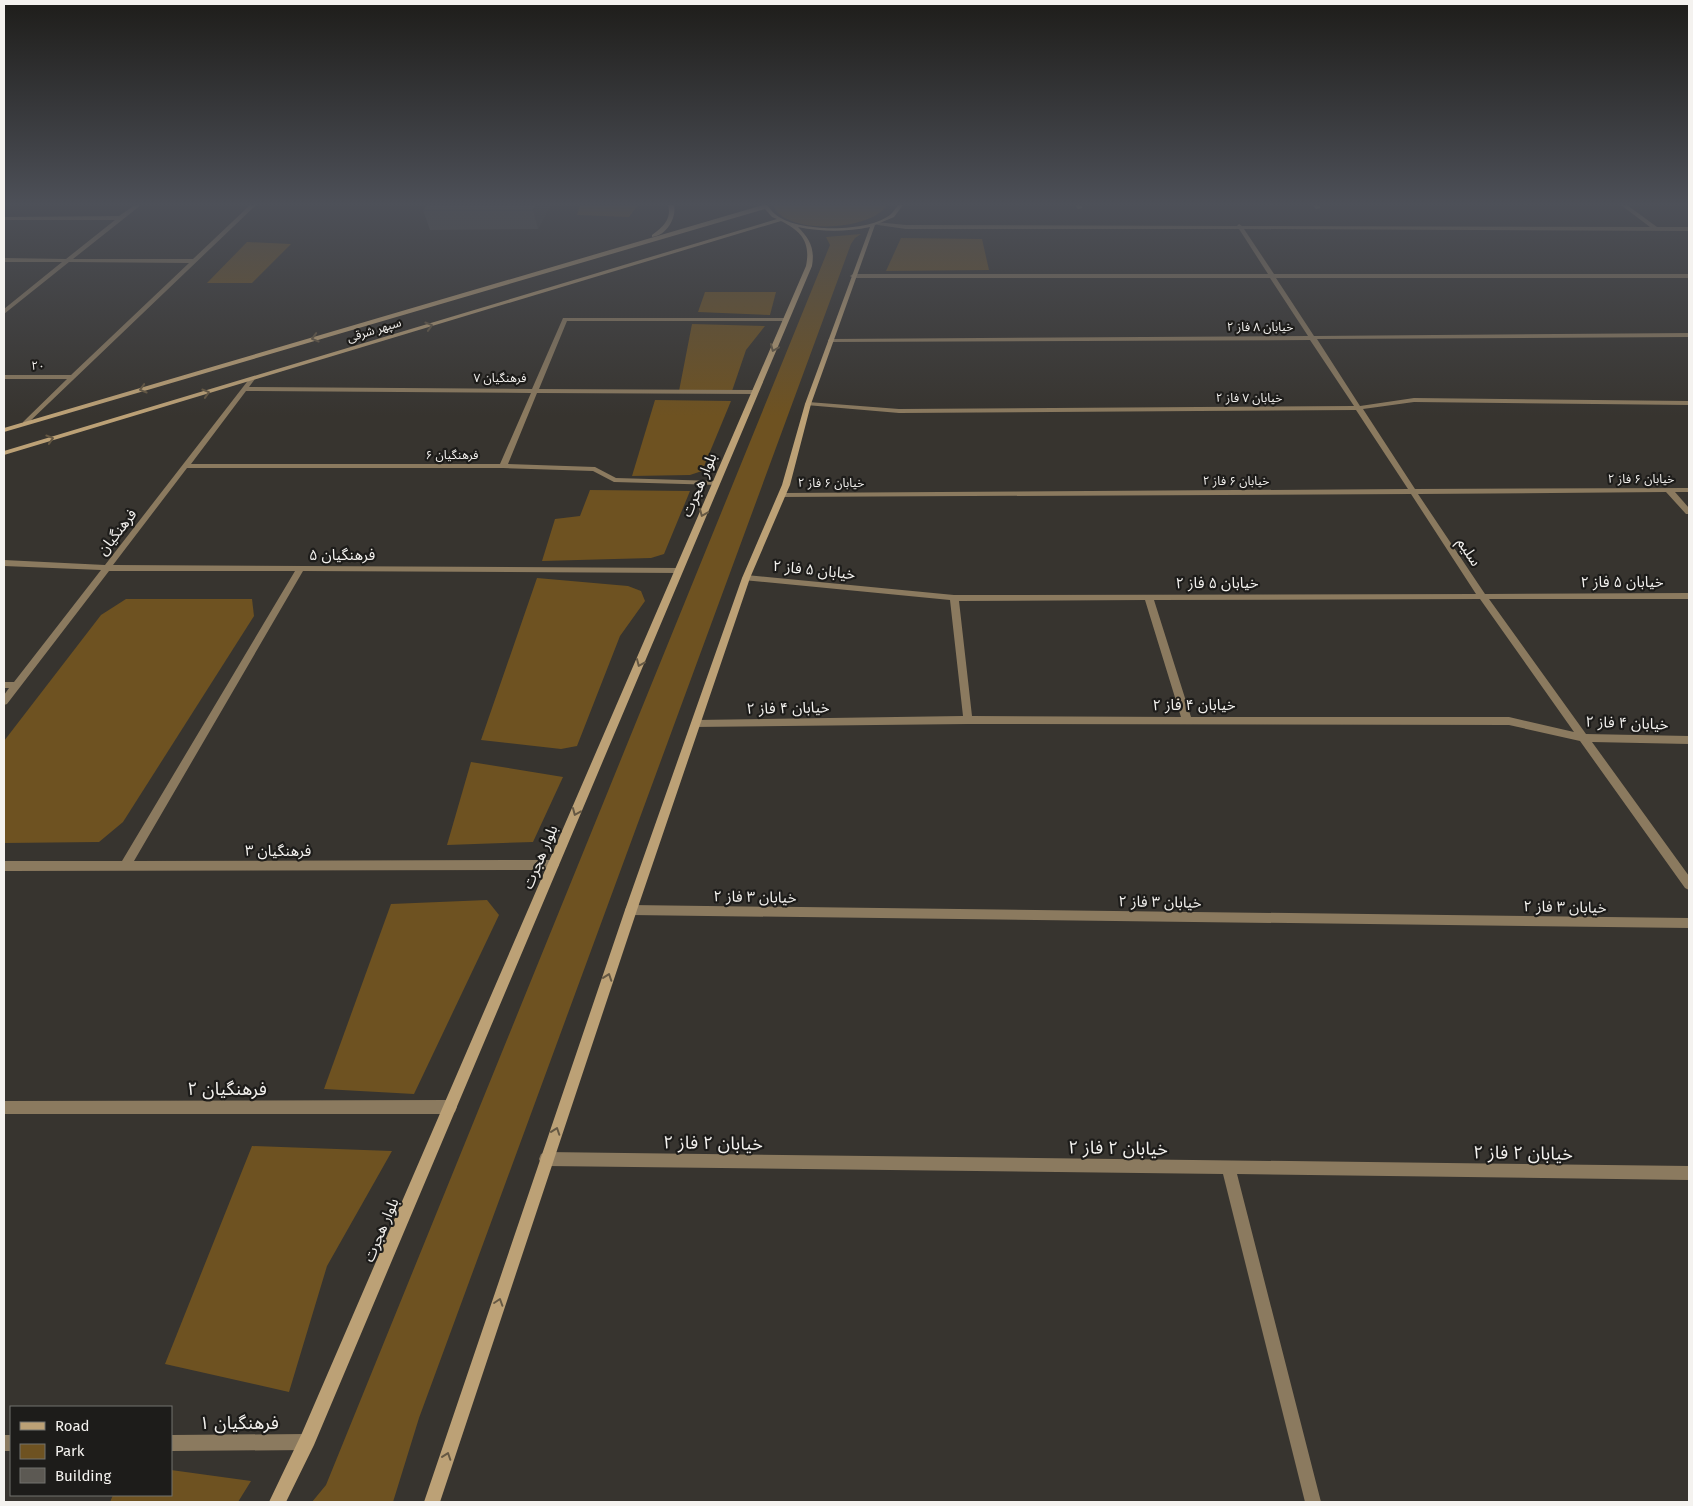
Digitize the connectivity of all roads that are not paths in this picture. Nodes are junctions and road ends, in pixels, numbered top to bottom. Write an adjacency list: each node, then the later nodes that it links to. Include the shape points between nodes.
1 (49, 275): 9 (street)
2 (179, 275): 15 (street)
3 (529, 275): 23 (main road, سپهر شرقی, one-way to 23)
4 (582, 275): 16 (main road, سپهر شرقی, one-way to 4)
5 (804, 275): 10 (main road, بلوار هجرت)
6 (853, 276): 7 (street); 13 (main road)
7 (1273, 276): 8 (street); 12 (street, سلیم)
8 (1689, 276)
9 (5, 312)
10 (786, 319): 18 (street, via 565,319); 19 (main road, بلوار هجرت, one-way to 19)
11 (1689, 335): 12 (street, خیابان ۸ فاز ۲)
12 (1312, 338): 13 (street, خیابان ۸ فاز ۲); 22 (street, سلیم)
13 (830, 341): 21 (main road)
14 (4, 377): 15 (street, ۲۰)
15 (72, 377): 23 (street)
16 (252, 379): 17 (street, فرهنگیان); 25 (main road, سپهر شرقی, one-way to 16)
17 (244, 389): 18 (street, فرهنگیان ۷); 26 (street, فرهنگیان)
18 (536, 389): 19 (street, فرهنگیان ۷); 27 (street)
19 (755, 392): 28 (main road, بلوار هجرت)
20 (1689, 403): 22 (street, خیابان ۷ فاز ۲, via 1414,400)
21 (808, 404): 22 (street, خیابان ۷ فاز ۲, via 899,411); 32 (main road)
22 (1358, 408): 31 (street, سلیم)
23 (26, 423): 24 (main road, سپهر شرقی)
24 (4, 430)
25 (4, 453)
26 (185, 466): 27 (street, فرهنگیان ۶); 35 (street, فرهنگیان)
27 (503, 466): 28 (street, فرهنگیان ۶, via 595,469 614,480)
28 (716, 483): 37 (main road, بلوار هجرت, one-way to 37)
29 (1668, 490): 30 (street, خیابان ۶ فاز ۲); 31 (street, خیابان ۶ فاز ۲); 33 (street)
30 (1689, 490)
31 (1412, 491): 32 (street, خیابان ۶ فاز ۲); 39 (street, سلیم)
32 (783, 495): 38 (main road)
33 (1689, 512)
34 (4, 563): 35 (street, فرهنگیان ۵)
35 (107, 568): 36 (street, فرهنگیان ۵); 44 (street, فرهنگیان)
36 (301, 568): 37 (street, فرهنگیان ۵); 53 (street)
37 (679, 570): 51 (main road, بلوار هجرت, one-way to 51)
38 (746, 578): 41 (street, خیابان ۵ فاز ۲); 48 (main road)
39 (1481, 595): 40 (street, خیابان ۵ فاز ۲); 42 (street, خیابان ۵ فاز ۲); 49 (street, سلیم)
40 (1689, 596)
41 (954, 598): 42 (street, خیابان ۵ فاز ۲); 46 (street)
42 (1149, 598): 47 (street)
43 (4, 685): 44 (street)
44 (17, 685): 45 (street, فرهنگیان)
45 (4, 702)
46 (968, 720): 47 (street, خیابان ۴ فاز ۲); 48 (street, خیابان ۴ فاز ۲)
47 (1187, 720): 49 (street, خیابان ۴ فاز ۲, via 1509,721)
48 (696, 724): 55 (main road)
49 (1584, 738): 50 (street, خیابان ۴ فاز ۲); 54 (street, سلیم)
50 (1689, 740)
51 (553, 865): 53 (street, فرهنگیان ۳); 57 (main road, بلوار هجرت)
52 (4, 866): 53 (street, فرهنگیان ۳)
53 (125, 866)
54 (1689, 885)
55 (631, 910): 56 (street, خیابان ۳ فاز ۲); 59 (main road, one-way to 55)
56 (1689, 923)
57 (450, 1107): 58 (street, فرهنگیان ۲); 62 (main road, بلوار هجرت)
58 (4, 1108)
59 (546, 1159): 60 (street, خیابان ۲ فاز ۲); 65 (main road, one-way to 59)
60 (1228, 1168): 61 (street, خیابان ۲ فاز ۲); 66 (street)
61 (1689, 1173)
62 (306, 1442): 63 (street, فرهنگیان ۱); 64 (main road, بلوار هجرت)
63 (172, 1443)
64 (276, 1502)
65 (432, 1502)
66 (1313, 1502)

